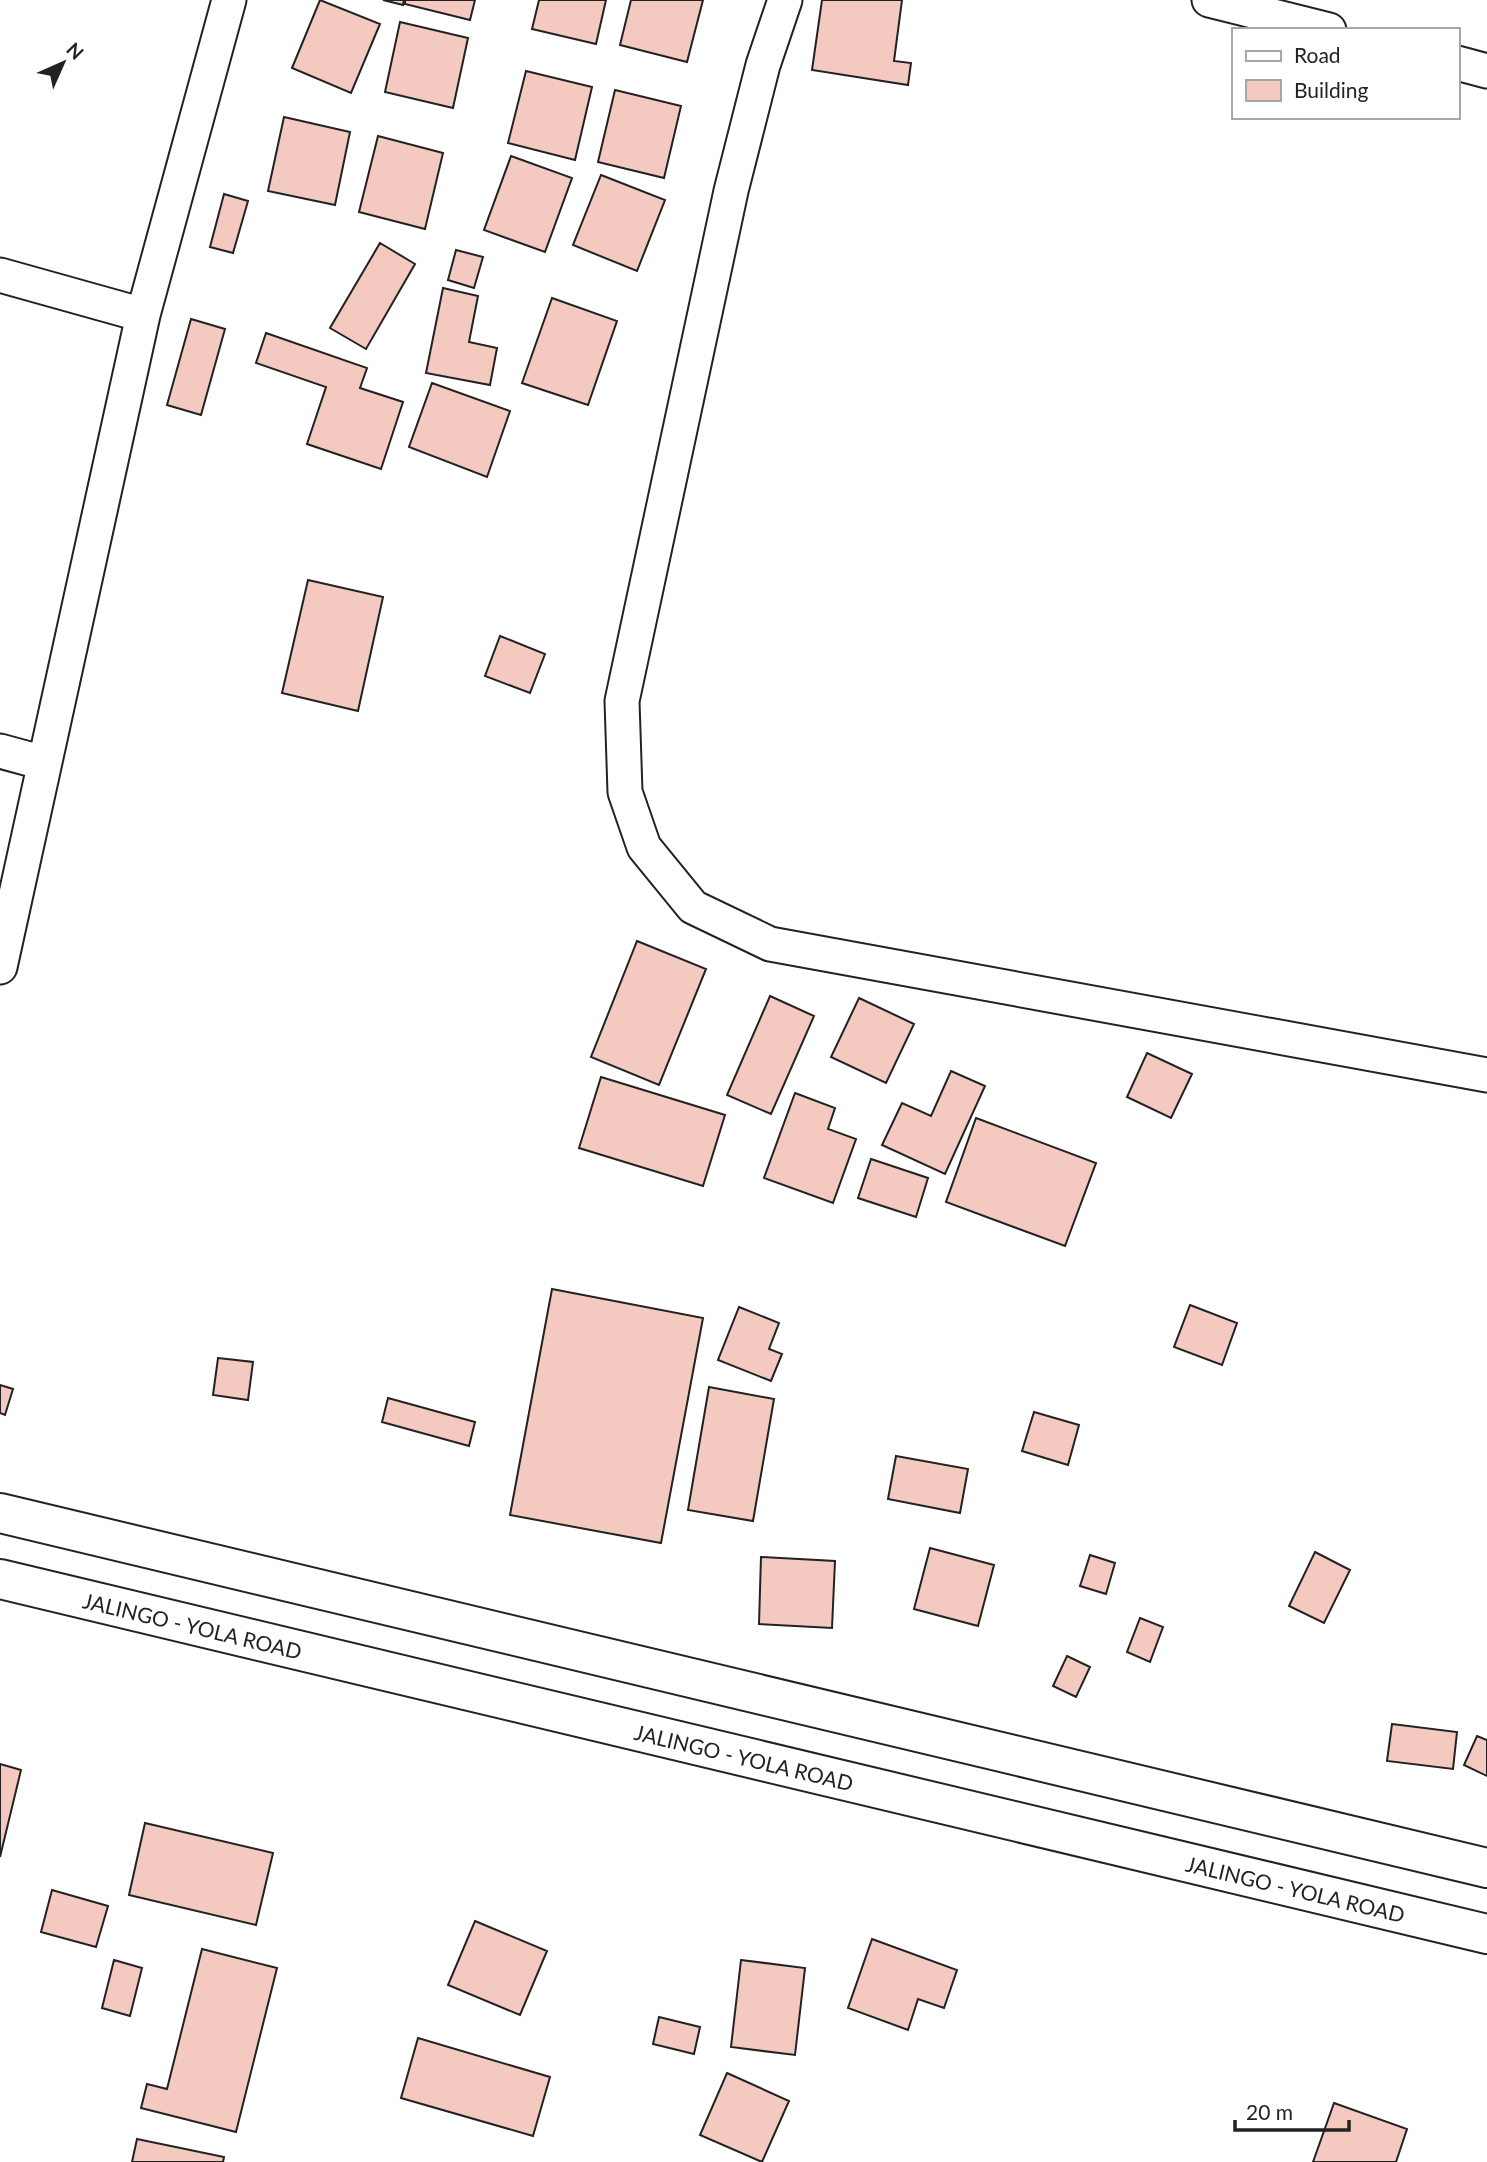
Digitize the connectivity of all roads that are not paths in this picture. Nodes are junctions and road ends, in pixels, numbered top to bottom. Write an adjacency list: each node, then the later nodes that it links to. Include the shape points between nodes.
1 (229, 0): 8 (street)
2 (785, 0): 12 (street, via 731,191 622,701 625,793 644,847 693,907 769,944)
3 (1225, 2): 4 (street)
4 (1322, 28)
5 (1459, 64): 6 (street)
6 (1487, 71)
7 (0, 275): 8 (street)
8 (143, 315): 10 (street)
9 (0, 751): 10 (street)
10 (44, 763): 11 (street)
11 (0, 967)
12 (1487, 1075)
13 (0, 1513): 15 (highway)
14 (0, 1579): 16 (highway, JALINGO - YOLA ROAD)
15 (1487, 1868)
16 (1487, 1934)

